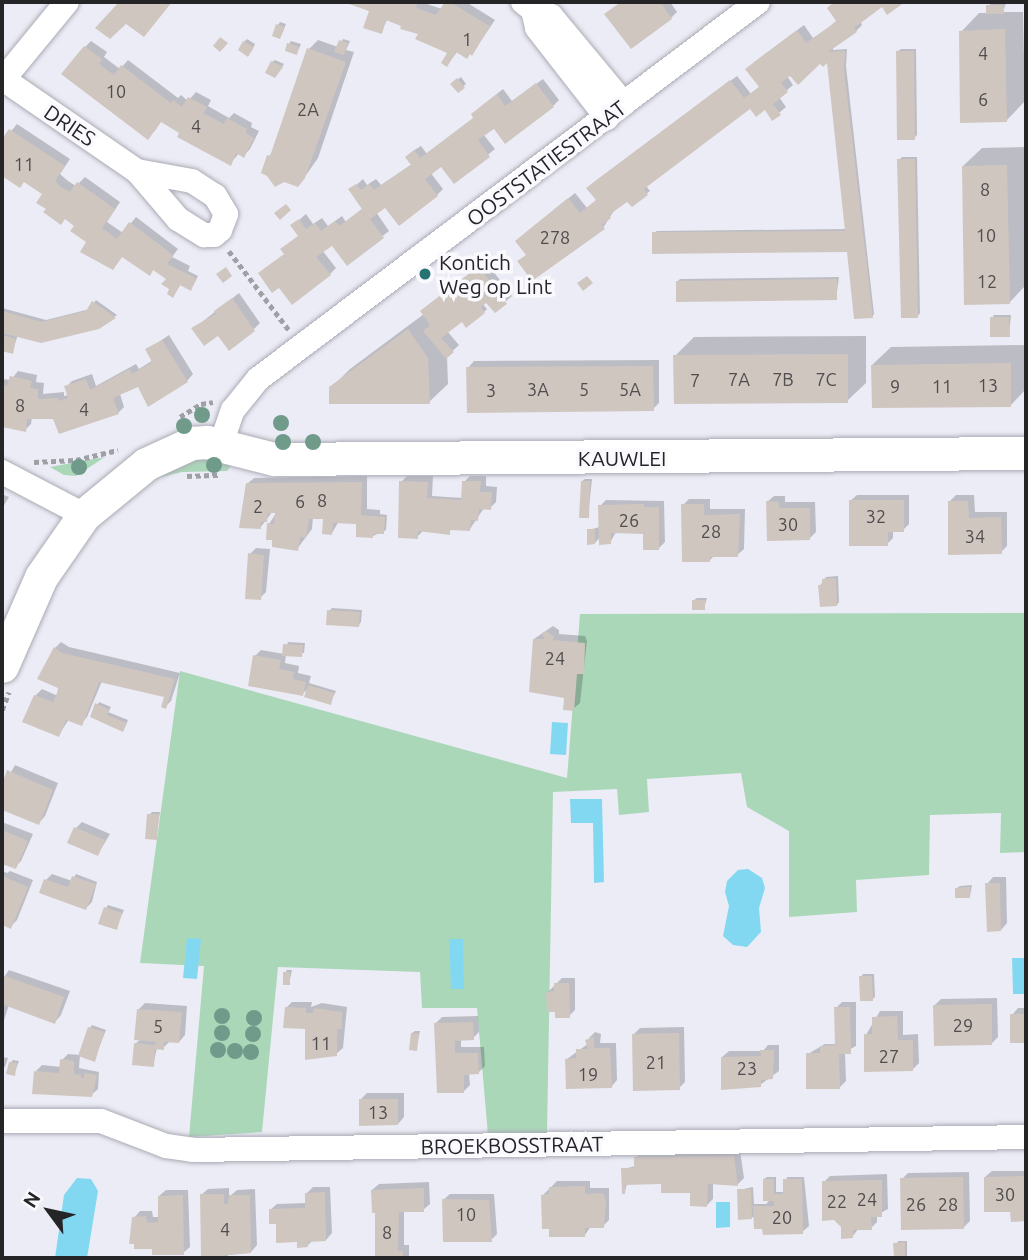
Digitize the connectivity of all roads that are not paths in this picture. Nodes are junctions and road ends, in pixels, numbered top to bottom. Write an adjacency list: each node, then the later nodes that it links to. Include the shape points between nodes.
1 (67, 2): 4 (street)
2 (758, 2): 5 (street, OOSTSTATIESTRAAT)
3 (528, 6): 5 (street, via 537,28)
4 (2, 80): 6 (street, DRIES)
5 (616, 111): 7 (street, OOSTSTATIESTRAAT, via 247,388)
6 (137, 171): 6 (street, DRIES, via 178,219 204,235 216,233 225,223 226,214 215,196 192,181)
7 (221, 444): 8 (street, KAUWLEI, via 274,459); 10 (street, via 192,443 164,453)
8 (1026, 453)
9 (2, 471): 10 (street)
10 (84, 515): 11 (street, via 41,577)
11 (2, 666)
12 (2, 1121): 13 (street, BROEKBOSSTRAAT, via 101,1121 166,1146 193,1150)
13 (1026, 1137)

